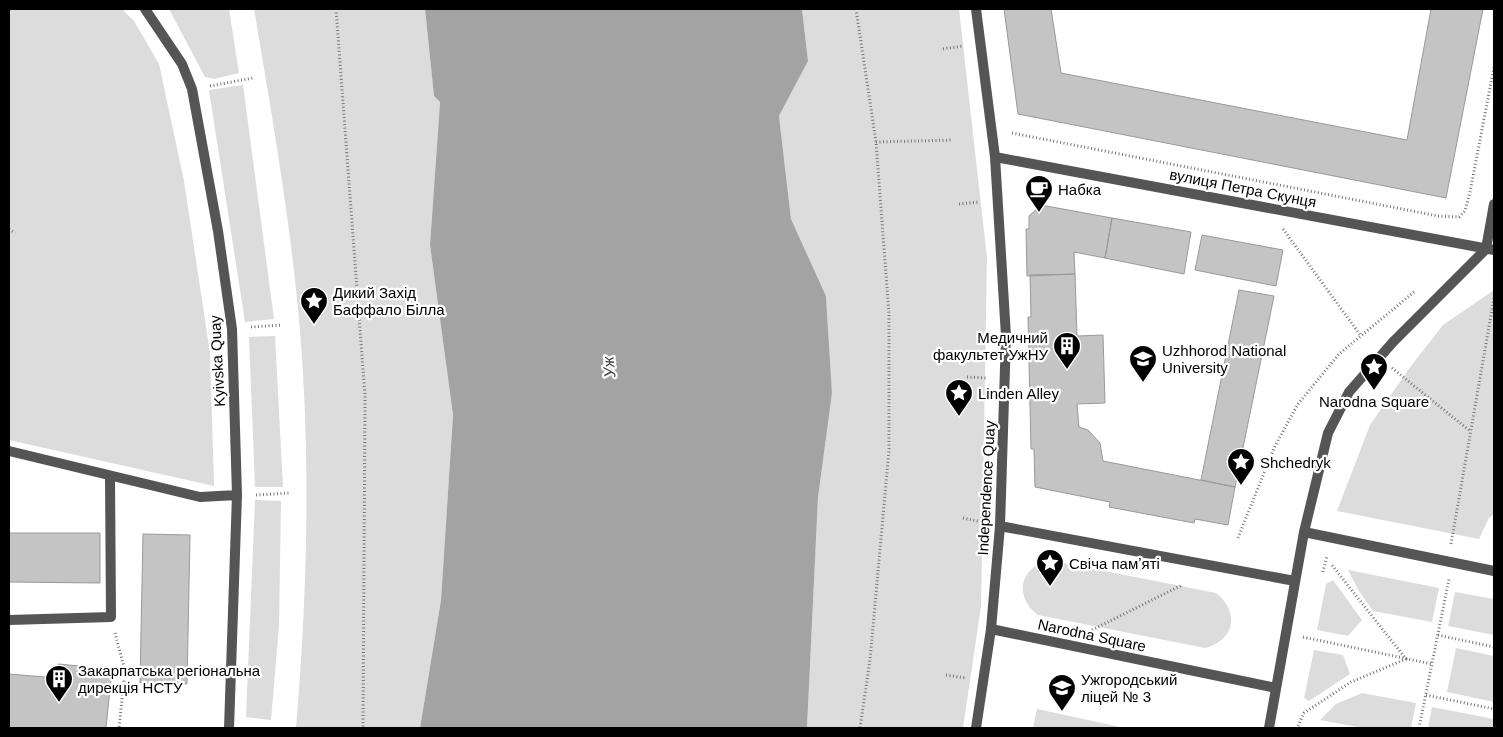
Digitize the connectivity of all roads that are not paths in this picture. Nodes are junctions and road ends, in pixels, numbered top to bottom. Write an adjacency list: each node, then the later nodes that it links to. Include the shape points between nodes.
1 (145, 9): 8 (street, Kyivska Quay, via 182,64 192,89 232,329)
2 (976, 9): 3 (street, Independence Quay)
3 (995, 157): 5 (street, вулиця Петра Скунця); 9 (street, Independence Quay, via 1006,336)
4 (1494, 204): 5 (street)
5 (1490, 249): 10 (street, via 1394,342 1349,392 1328,433)
6 (9, 451): 7 (street)
7 (110, 476): 8 (street, via 200,497); 13 (street, via 111,617)
8 (237, 495): 16 (street, Kyivska Quay)
9 (1000, 526): 12 (street); 14 (street, Independence Quay)
10 (1304, 532): 11 (street); 12 (street)
11 (1494, 570)
12 (1296, 581): 15 (street)
13 (9, 620)
14 (996, 630): 15 (street, Narodna Square); 17 (street, Independence Quay)
15 (1276, 688): 18 (street)
16 (229, 728)
17 (976, 728)
18 (1269, 728)

